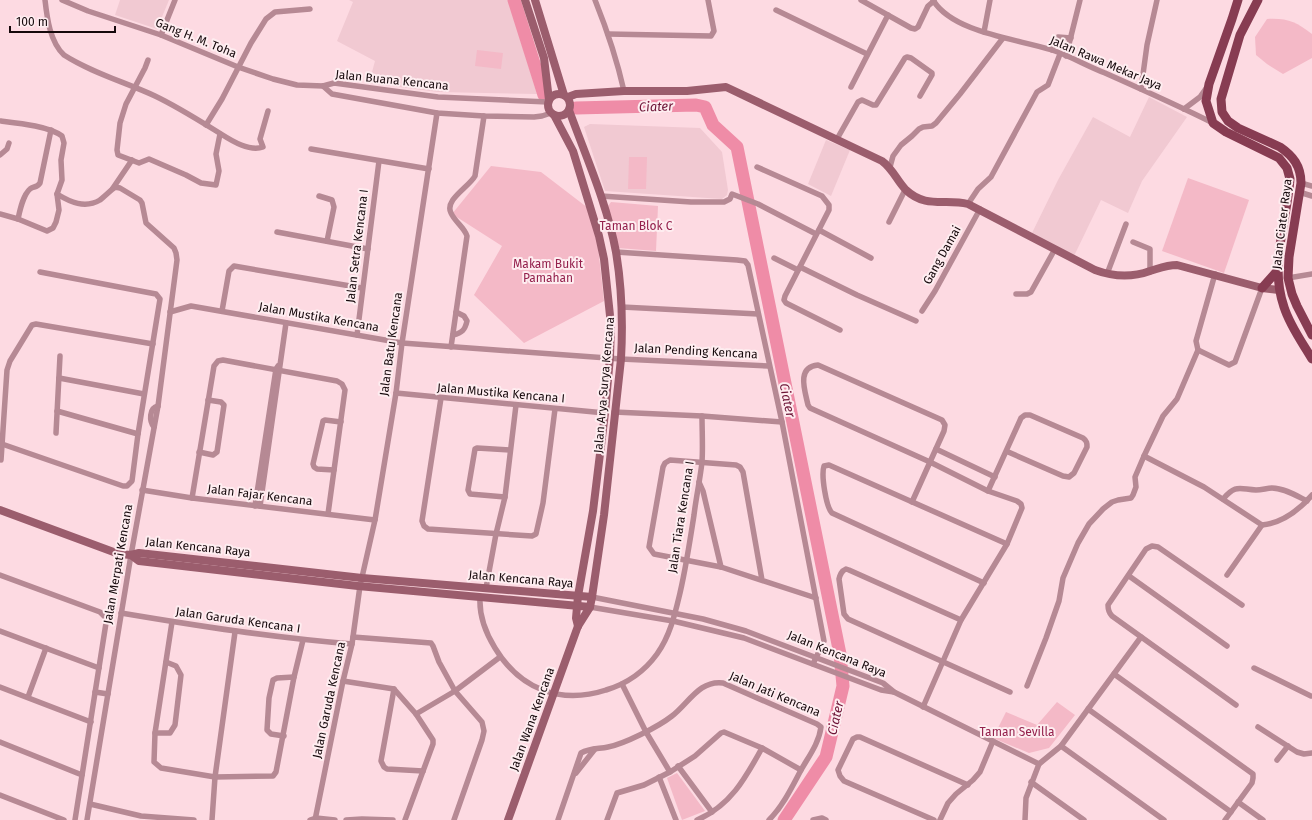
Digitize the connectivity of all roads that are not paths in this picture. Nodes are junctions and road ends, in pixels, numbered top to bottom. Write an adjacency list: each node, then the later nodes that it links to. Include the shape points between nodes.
1 (45, 0): 32 (street, via 49,25 60,50 70,59)
2 (62, 0): 20 (street, Gang H. M. Toha)
3 (175, 0): 20 (street)
4 (525, 0): 37 (street, via 544,58)
5 (535, 0): 35 (street)
6 (595, 0): 19 (street)
7 (708, 0): 19 (street, via 714,31 711,36)
8 (861, 0): 17 (street)
9 (990, 0): 18 (street)
10 (1080, 0): 22 (street)
11 (1157, 0): 33 (street)
12 (1238, 0): 29 (main road)
13 (1258, 0): 59 (main road, Jalan Ciater Raya, via 1240,36 1221,100 1222,112 1228,121 1238,128 1280,147 1291,156 1300,172)
14 (933, 1): 17 (street, via 916,29); 18 (street, Jalan Rawa Mekar Jaya, via 953,18)
15 (310, 9): 28 (street, via 275,12 270,15)
16 (776, 10): 24 (street)
17 (888, 15): 24 (street)
18 (984, 32): 21 (street, Jalan Rawa Mekar Jaya)
19 (608, 34): 34 (street)
20 (161, 35): 28 (street, Gang H. M. Toha)
21 (1003, 38): 23 (street, Jalan Rawa Mekar Jaya); 56 (street, via 936,122 932,126 919,129 901,145 893,156)
22 (1070, 38): 23 (street, via 1056,39); 26 (street)
23 (1052, 50): 25 (street, Jalan Rawa Mekar Jaya)
24 (867, 54): 31 (street)
25 (1060, 54): 26 (street, Jalan Rawa Mekar Jaya); 66 (street, via 1048,85 1037,92 991,177 978,189)
26 (1066, 56): 33 (street, Jalan Rawa Mekar Jaya)
27 (148, 60): 32 (street)
28 (238, 67): 30 (street, Gang H. M. Toha, via 287,84); 46 (street)
29 (1209, 84): 38 (street, via 1200,97); 45 (main road, via 1206,101)
30 (323, 86): 37 (street, Jalan Buana Kencana, via 334,83 438,97); 41 (street, Jalan Buana Kencana, via 332,94)
31 (851, 87)
32 (134, 88): 46 (street, via 154,96); 53 (street, via 120,123 116,150 118,155)
33 (1141, 89): 38 (street, Jalan Rawa Mekar Jaya)
34 (624, 91): 35 (street); 49 (street, via 687,91 726,87)
35 (566, 96): 37 (street, via 555,94); 39 (street, via 571,106)
36 (920, 96): 49 (street, via 932,72 907,57 876,105 862,100 858,102)
37 (549, 101): 42 (street, via 548,109)
38 (1184, 109): 45 (street, Jalan Rawa Mekar Jaya)
39 (569, 110): 42 (street, via 563,116); 64 (street, Jalan Arya Surya Kencana)
40 (268, 111): 48 (street, via 260,139 263,147 258,149 246,146)
41 (437, 113): 43 (street, Jalan Buana Kencana); 57 (street, Jalan Batu Kencana)
42 (553, 114): 43 (street, Jalan Buana Kencana, via 534,117); 110 (street, Jalan Arya Surya Kencana, via 573,151 599,236 611,324)
43 (484, 116): 97 (street, via 475,176 473,181 454,198 450,206 451,214 466,231 467,236)
44 (1, 121): 47 (street)
45 (1213, 123): 82 (main road, Jalan Ciater Raya, via 1274,155 1284,162 1287,168 1290,179)
46 (206, 125): 48 (street)
47 (51, 130): 62 (street, via 64,139 62,180); 69 (street, via 40,183 26,194)
48 (220, 134): 53 (street, via 216,154 219,171 216,185 200,183 149,159 139,163)
49 (837, 139): 56 (street, via 882,161)
50 (9, 143): 52 (street)
51 (311, 149): 54 (street)
52 (0, 155)
53 (132, 160): 60 (street)
54 (379, 161): 57 (street); 76 (street, Jalan Setra Kencana I)
55 (757, 167): 73 (street, via 826,200 829,210)
56 (890, 168): 61 (street)
57 (428, 169): 105 (street, Jalan Batu Kencana)
58 (1312, 186): 59 (street)
59 (1300, 187): 65 (street); 88 (main road, Jalan Ciater Raya)
60 (113, 189): 62 (street, via 98,200 87,204 71,202); 96 (street, Jalan Merpati Kencana, via 120,188 140,200 146,223 174,248 177,260)
61 (905, 190): 66 (street, via 917,198 932,202); 70 (street)
62 (57, 194): 69 (street, via 59,210 56,222 50,230)
63 (319, 196): 74 (street, via 332,200 334,207)
64 (601, 196): 73 (street, via 724,202 734,194); 78 (street, Jalan Arya Surya Kencana)
65 (1312, 196)
66 (968, 204): 67 (street)
67 (980, 209): 77 (street); 95 (street, Gang Damai)
68 (0, 214): 69 (street)
69 (18, 219)
70 (889, 222)
71 (1126, 224): 85 (street)
72 (277, 232): 74 (street)
73 (817, 232): 80 (street); 81 (street)
74 (327, 241): 76 (street)
75 (1133, 242): 84 (street, via 1150,249)
76 (368, 249): 89 (street, Jalan Setra Kencana I)
77 (1055, 249): 85 (street); 92 (street, via 1031,292)
78 (616, 252): 93 (street, Jalan Arya Surya Kencana); 98 (street, via 744,261 748,265)
79 (774, 258): 81 (street)
80 (871, 258)
81 (799, 268): 99 (street); 101 (street, via 784,300)
82 (1278, 270): 90 (main road); 91 (main road, Jalan Ciater Raya)
83 (40, 272): 106 (street, via 156,294 160,299)
84 (1150, 272): 85 (street, via 1129,276); 86 (street, via 1178,265)
85 (1107, 274)
86 (1215, 274): 90 (street); 108 (street, via 1196,341)
87 (1312, 274): 88 (street)
88 (1288, 278): 104 (main road, Jalan Ciater Raya, via 1297,306)
89 (362, 288): 94 (street, via 234,266 229,271); 102 (street, Jalan Setra Kencana I)
90 (1262, 288): 91 (street); 108 (street, via 1235,362 1229,365)
91 (1279, 290): 112 (main road, Jalan Ciater Raya, via 1291,324)
92 (1016, 294)
93 (622, 307): 98 (street); 111 (street, Jalan Arya Surya Kencana)
94 (222, 311): 96 (street, Jalan Mustika Kencana, via 191,306); 100 (street, Jalan Mustika Kencana)
95 (922, 311)
96 (170, 312): 121 (street, Jalan Merpati Kencana)
97 (456, 312): 103 (street); 103 (street, via 467,321 461,334)
98 (758, 314): 113 (street)
99 (916, 321)
100 (286, 323): 102 (street, Jalan Mustika Kencana); 114 (street)
101 (840, 330)
102 (356, 335): 105 (street, Jalan Mustika Kencana)
103 (453, 335): 107 (street)
104 (1312, 335)
105 (402, 343): 107 (street, Jalan Mustika Kencana); 116 (street, Jalan Batu Kencana)
106 (153, 344): 117 (street); 134 (street, via 32,325 6,370)
107 (451, 347): 110 (street, Jalan Mustika Kencana)
108 (1198, 350): 139 (street, via 1177,400 1163,416)
109 (60, 356): 115 (street)
110 (610, 358): 111 (street, Jalan Pending Kencana); 125 (street, Jalan Arya Surya Kencana)
111 (621, 359): 113 (street, Jalan Pending Kencana); 124 (street, Jalan Arya Surya Kencana)
112 (1312, 359)
113 (770, 366): 130 (street)
114 (279, 368): 119 (street, via 223,360 218,362 214,366); 129 (street, via 342,384 345,390); 154 (street)
115 (59, 378): 117 (street); 123 (street)
116 (396, 393): 118 (street, Jalan Mustika Kencana I); 157 (street, Jalan Batu Kencana)
117 (144, 394): 126 (street)
118 (441, 398): 120 (street, Jalan Mustika Kencana I); 159 (street, via 422,521 424,526 428,529)
119 (208, 400): 138 (street); 138 (street, via 224,403 217,452 213,455)
120 (516, 405): 122 (street, Jalan Mustika Kencana I); 136 (street)
121 (158, 406): 127 (street, via 153,408); 131 (street, Jalan Merpati Kencana)
122 (555, 409): 125 (street, Jalan Mustika Kencana I); 159 (street, via 544,503 536,534)
123 (57, 411): 132 (street); 133 (street)
124 (614, 412): 128 (street); 173 (street, Jalan Arya Surya Kencana, via 604,515)
125 (605, 413): 171 (street, Jalan Arya Surya Kencana, via 593,511)
126 (142, 414): 127 (street); 133 (street)
127 (151, 415): 131 (street)
128 (702, 416): 130 (street); 141 (street, Jalan Tiara Kencana I)
129 (341, 422): 143 (street); 143 (street, via 323,421 313,464 317,469)
130 (782, 422): 174 (street)
131 (154, 427): 146 (street, Jalan Merpati Kencana)
132 (56, 433)
133 (138, 434): 134 (street, via 132,481 127,486)
134 (2, 444): 140 (street)
135 (936, 449): 142 (street); 142 (street, via 944,431 945,425 942,420 818,365 812,366 805,373 803,380 808,405 813,410); 144 (street)
136 (510, 450): 149 (street); 149 (street, via 475,449 468,490 470,494)
137 (1006, 451): 137 (street, via 1021,418 1028,414 1082,438 1087,444 1074,473 1069,477); 144 (street)
138 (199, 452): 150 (street)
139 (1144, 456): 151 (street, via 1193,480); 203 (street, via 1135,477 1136,486 1131,498 1112,502 1103,509 1089,524 1078,543 1062,578 1059,601)
140 (1, 460)
141 (702, 462): 145 (street, Jalan Tiara Kencana I); 162 (street, via 670,460 663,467 649,547 654,554); 167 (street, via 736,465 743,472)
142 (930, 462): 147 (street); 153 (street)
143 (334, 470): 156 (street)
144 (995, 477): 147 (street)
145 (699, 482): 162 (street, Jalan Tiara Kencana I); 163 (street)
146 (142, 490): 150 (street, Jalan Fajar Kencana); 161 (street, Jalan Merpati Kencana)
147 (988, 491): 160 (street, via 1017,501 1021,506 1022,511)
148 (1312, 495): 152 (street)
149 (505, 497): 159 (street)
150 (192, 498): 154 (street, Jalan Fajar Kencana)
151 (1223, 499): 152 (street, via 1234,489 1272,488 1292,493); 158 (street)
152 (1307, 501): 158 (street, via 1300,509 1280,520)
153 (912, 502): 160 (street); 169 (street, via 829,465 824,466 822,476 829,510 832,513)
154 (258, 506): 156 (street, Jalan Fajar Kencana)
155 (0, 510): 161 (street, Jalan Kencana Raya, via 110,552)
156 (328, 514): 157 (street, Jalan Fajar Kencana)
157 (375, 520): 168 (street, Jalan Batu Kencana)
158 (1262, 525): 165 (street)
159 (496, 534): 170 (street)
160 (1007, 544): 169 (street)
161 (131, 555): 168 (street, Jalan Kencana Raya, via 139,553); 178 (street, Jalan Merpati Kencana)
162 (687, 561): 163 (street); 179 (street, Jalan Tiara Kencana I)
163 (721, 567): 167 (street)
164 (0, 575): 197 (street, via 104,615 106,623)
165 (1226, 575)
166 (1129, 576): 176 (street, via 1146,549 1155,546); 187 (street, via 1108,605 1108,611); 190 (street)
167 (762, 580): 174 (street)
168 (361, 582): 170 (street, Jalan Kencana Raya); 172 (street, Jalan Kencana Raya); 186 (street, Jalan Garuda Kencana)
169 (984, 582): 180 (street)
170 (486, 588): 171 (street, Jalan Kencana Raya)
171 (578, 596): 173 (street, Jalan Kencana Raya); 175 (street, Jalan Arya Surya Kencana)
172 (480, 597): 175 (street, Jalan Kencana Raya); 192 (street, Jalan Tiara Kencana I, via 484,625)
173 (592, 597): 177 (street, Jalan Arya Surya Kencana); 179 (street, Jalan Kencana Raya)
174 (816, 598): 193 (street, via 824,641)
175 (576, 605): 177 (street, Jalan Kencana Raya); 183 (street, Jalan Wana Kencana)
176 (1242, 606)
177 (590, 607): 181 (street, Jalan Kencana Raya); 183 (street, Jalan Wana Kencana)
178 (121, 613): 182 (street, Jalan Garuda Kencana I); 210 (street, Jalan Merpati Kencana)
179 (675, 614): 181 (street, Jalan Tiara Kencana I); 193 (street, Jalan Kencana Raya, via 746,631)
180 (961, 620): 195 (street); 195 (street, via 849,570 846,569 840,575 846,617)
181 (673, 621): 196 (street, Jalan Kencana Raya, via 744,638); 202 (street, Jalan Tiara Kencana I, via 657,655)
182 (172, 622): 185 (street, Jalan Garuda Kencana I); 194 (street)
183 (578, 626): 211 (street, Jalan Wana Kencana)
184 (0, 631): 191 (street)
185 (235, 632): 188 (street, Jalan Garuda Kencana I); 236 (street)
186 (353, 636): 189 (street, Jalan Garuda Kencana); 207 (street, via 431,643)
187 (1141, 637): 199 (street); 215 (street)
188 (303, 640): 189 (street, Jalan Garuda Kencana I); 200 (street)
189 (352, 644): 201 (street, Jalan Garuda Kencana)
190 (1228, 646)
191 (46, 648): 197 (street); 213 (street)
192 (500, 657): 207 (street); 211 (street, Jalan Tiara Kencana I, via 526,682)
193 (815, 657): 196 (street); 208 (street, Jalan Kencana Raya, via 883,683)
194 (166, 662): 221 (street); 221 (street, via 176,666 181,675 175,725 170,733)
195 (942, 662): 209 (street); 214 (street)
196 (813, 664): 208 (street, Jalan Kencana Raya, via 881,690)
197 (99, 668): 206 (street)
198 (1254, 668): 212 (street)
199 (1114, 674): 216 (street); 241 (street, via 1251,772 1252,782)
200 (294, 677): 222 (street); 222 (street, via 273,680 267,730 272,734)
201 (343, 681): 205 (street); 246 (street, Jalan Garuda Kencana)
202 (622, 684): 211 (street, Jalan Tiara Kencana I, via 593,694); 220 (street)
203 (1027, 686)
204 (0, 687): 213 (street)
205 (394, 689): 217 (street); 233 (street, via 382,764 387,769)
206 (95, 692): 210 (street); 218 (street)
207 (455, 692): 217 (street); 256 (street, via 482,722 484,731)
208 (894, 692): 214 (street, Jalan Kencana Raya)
209 (1010, 692)
210 (108, 694): 242 (street, Jalan Merpati Kencana)
211 (554, 694): 257 (street, Jalan Wana Kencana)
212 (1312, 696)
213 (28, 698): 218 (street)
214 (923, 706): 223 (street, Jalan Kencana Raya)
215 (1236, 706)
216 (1088, 709): 225 (street); 244 (street)
217 (416, 714): 233 (street, via 433,740)
218 (91, 722): 235 (street)
219 (1258, 727): 226 (street)
220 (646, 732): 232 (street, Jalan Jati Kencana, via 672,716 704,686 723,683 821,727 816,744); 234 (street); 258 (street, Jalan Jati Kencana, via 609,747 581,753)
221 (155, 734): 236 (street, via 154,762 160,768)
222 (284, 736): 236 (street, via 273,776)
223 (993, 741): 230 (street, Jalan Kencana Raya); 239 (street, via 980,772)
224 (0, 742): 235 (street)
225 (1061, 746): 230 (street); 269 (street)
226 (1288, 746): 228 (street, via 1300,753); 229 (street)
227 (762, 748): 231 (street, via 724,732 695,756); 232 (street); 243 (street, via 744,781 729,799)
228 (1312, 753)
229 (1277, 760)
230 (1039, 764): 238 (street)
231 (678, 766): 234 (street); 243 (street)
232 (801, 770): 262 (street)
233 (423, 771): 255 (street)
234 (670, 772): 237 (street)
235 (82, 775): 248 (street)
236 (214, 777): 251 (street)
237 (660, 777): 259 (street, via 617,793); 260 (street)
238 (1032, 782): 267 (street, via 1026,798); 268 (street)
239 (968, 785): 265 (street, via 860,737 853,739 838,770 841,779); 266 (street, via 948,803)
240 (0, 795): 247 (street)
241 (1238, 802): 244 (street); 271 (street)
242 (90, 804): 245 (street); 249 (street, Jalan Merpati Kencana)
243 (712, 812): 261 (street)
244 (1231, 812): 270 (street)
245 (141, 818): 250 (street)
246 (314, 819): 252 (street)
247 (64, 820)
248 (75, 820)
249 (87, 820)
250 (194, 820)
251 (212, 820)
252 (335, 820)
253 (346, 820): 254 (street)
254 (393, 820)
255 (405, 820)
256 (454, 820)
257 (508, 820)
258 (558, 820)
259 (607, 820)
260 (676, 820)
261 (696, 820)
262 (770, 820)
263 (813, 820): 264 (street)
264 (826, 820)
265 (934, 820)
266 (940, 820)
267 (1024, 820)
268 (1084, 820)
269 (1164, 820)
270 (1225, 820)
271 (1263, 820)

